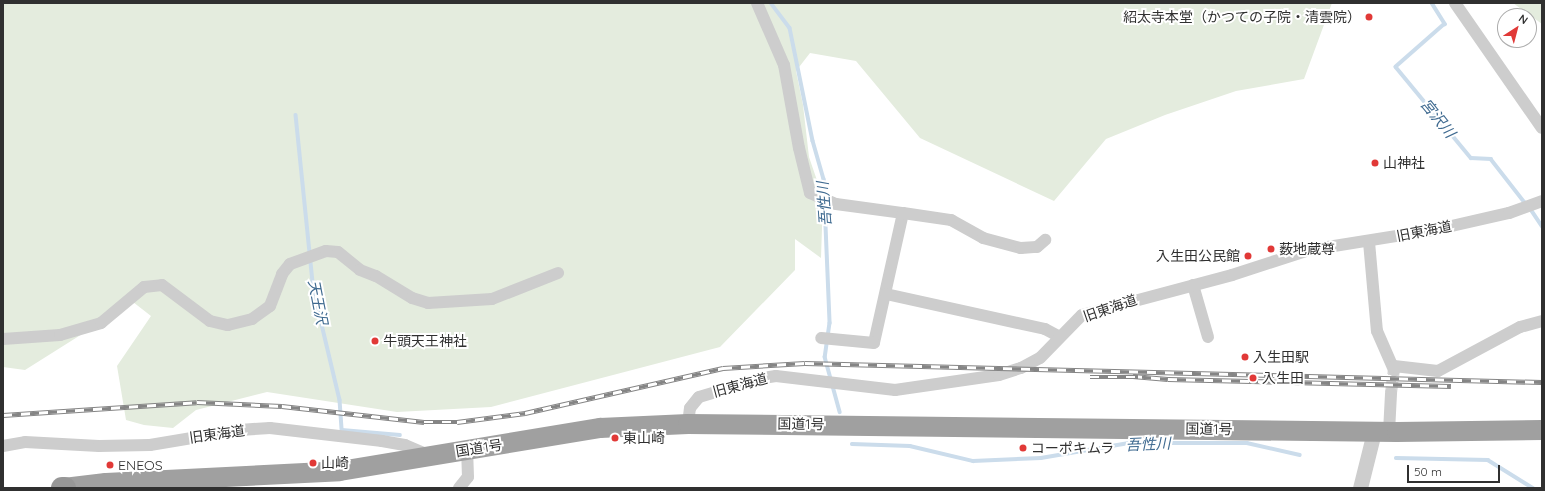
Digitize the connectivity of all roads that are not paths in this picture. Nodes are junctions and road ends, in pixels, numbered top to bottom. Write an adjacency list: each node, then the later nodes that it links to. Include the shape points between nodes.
1 (757, 3): 5 (street, via 784,65 810,193 836,204)
2 (1455, 3): 3 (street)
3 (1542, 128)
4 (1533, 204): 7 (street, 旧東海道, via 1509,213)
5 (903, 213): 6 (street, via 951,220 983,238 1021,248 1037,247); 10 (street)
6 (1045, 240)
7 (1369, 242): 9 (street, 旧東海道, via 1310,250); 11 (street, via 1377,331 1394,368 1438,372 1520,327)
8 (558, 273): 15 (street, via 492,299 428,303 412,298 376,276 360,270 338,252 326,251 290,264 282,274 270,306 252,319 228,325 210,321 162,286 144,287 101,323 60,335)
9 (1194, 285): 12 (street, 旧東海道, via 1082,314); 13 (street)
10 (886, 294): 12 (street, via 1045,329); 14 (street, via 874,344)
11 (1542, 321)
12 (1060, 337): 17 (street, 旧東海道, via 1040,358 1021,368 939,386 895,390 776,376 763,378 698,397 690,408)
13 (1208, 337)
14 (821, 338)
15 (3, 339)
16 (1391, 393): 19 (street)
17 (688, 424): 19 (highway, 国道1号); 21 (highway, 国道1号, via 600,428)
18 (1542, 430): 19 (highway, 国道1号)
19 (1381, 432): 26 (street)
20 (3, 446): 22 (street, 旧東海道, via 25,442 99,446 150,444 270,428 382,441 405,445)
21 (467, 451): 22 (highway, 国道1号); 25 (street, via 468,477)
22 (430, 455): 23 (highway, 国道1号, via 340,471)
23 (162, 484): 24 (highway, 国道1号)
24 (64, 488)
25 (459, 488)
26 (1360, 488)

